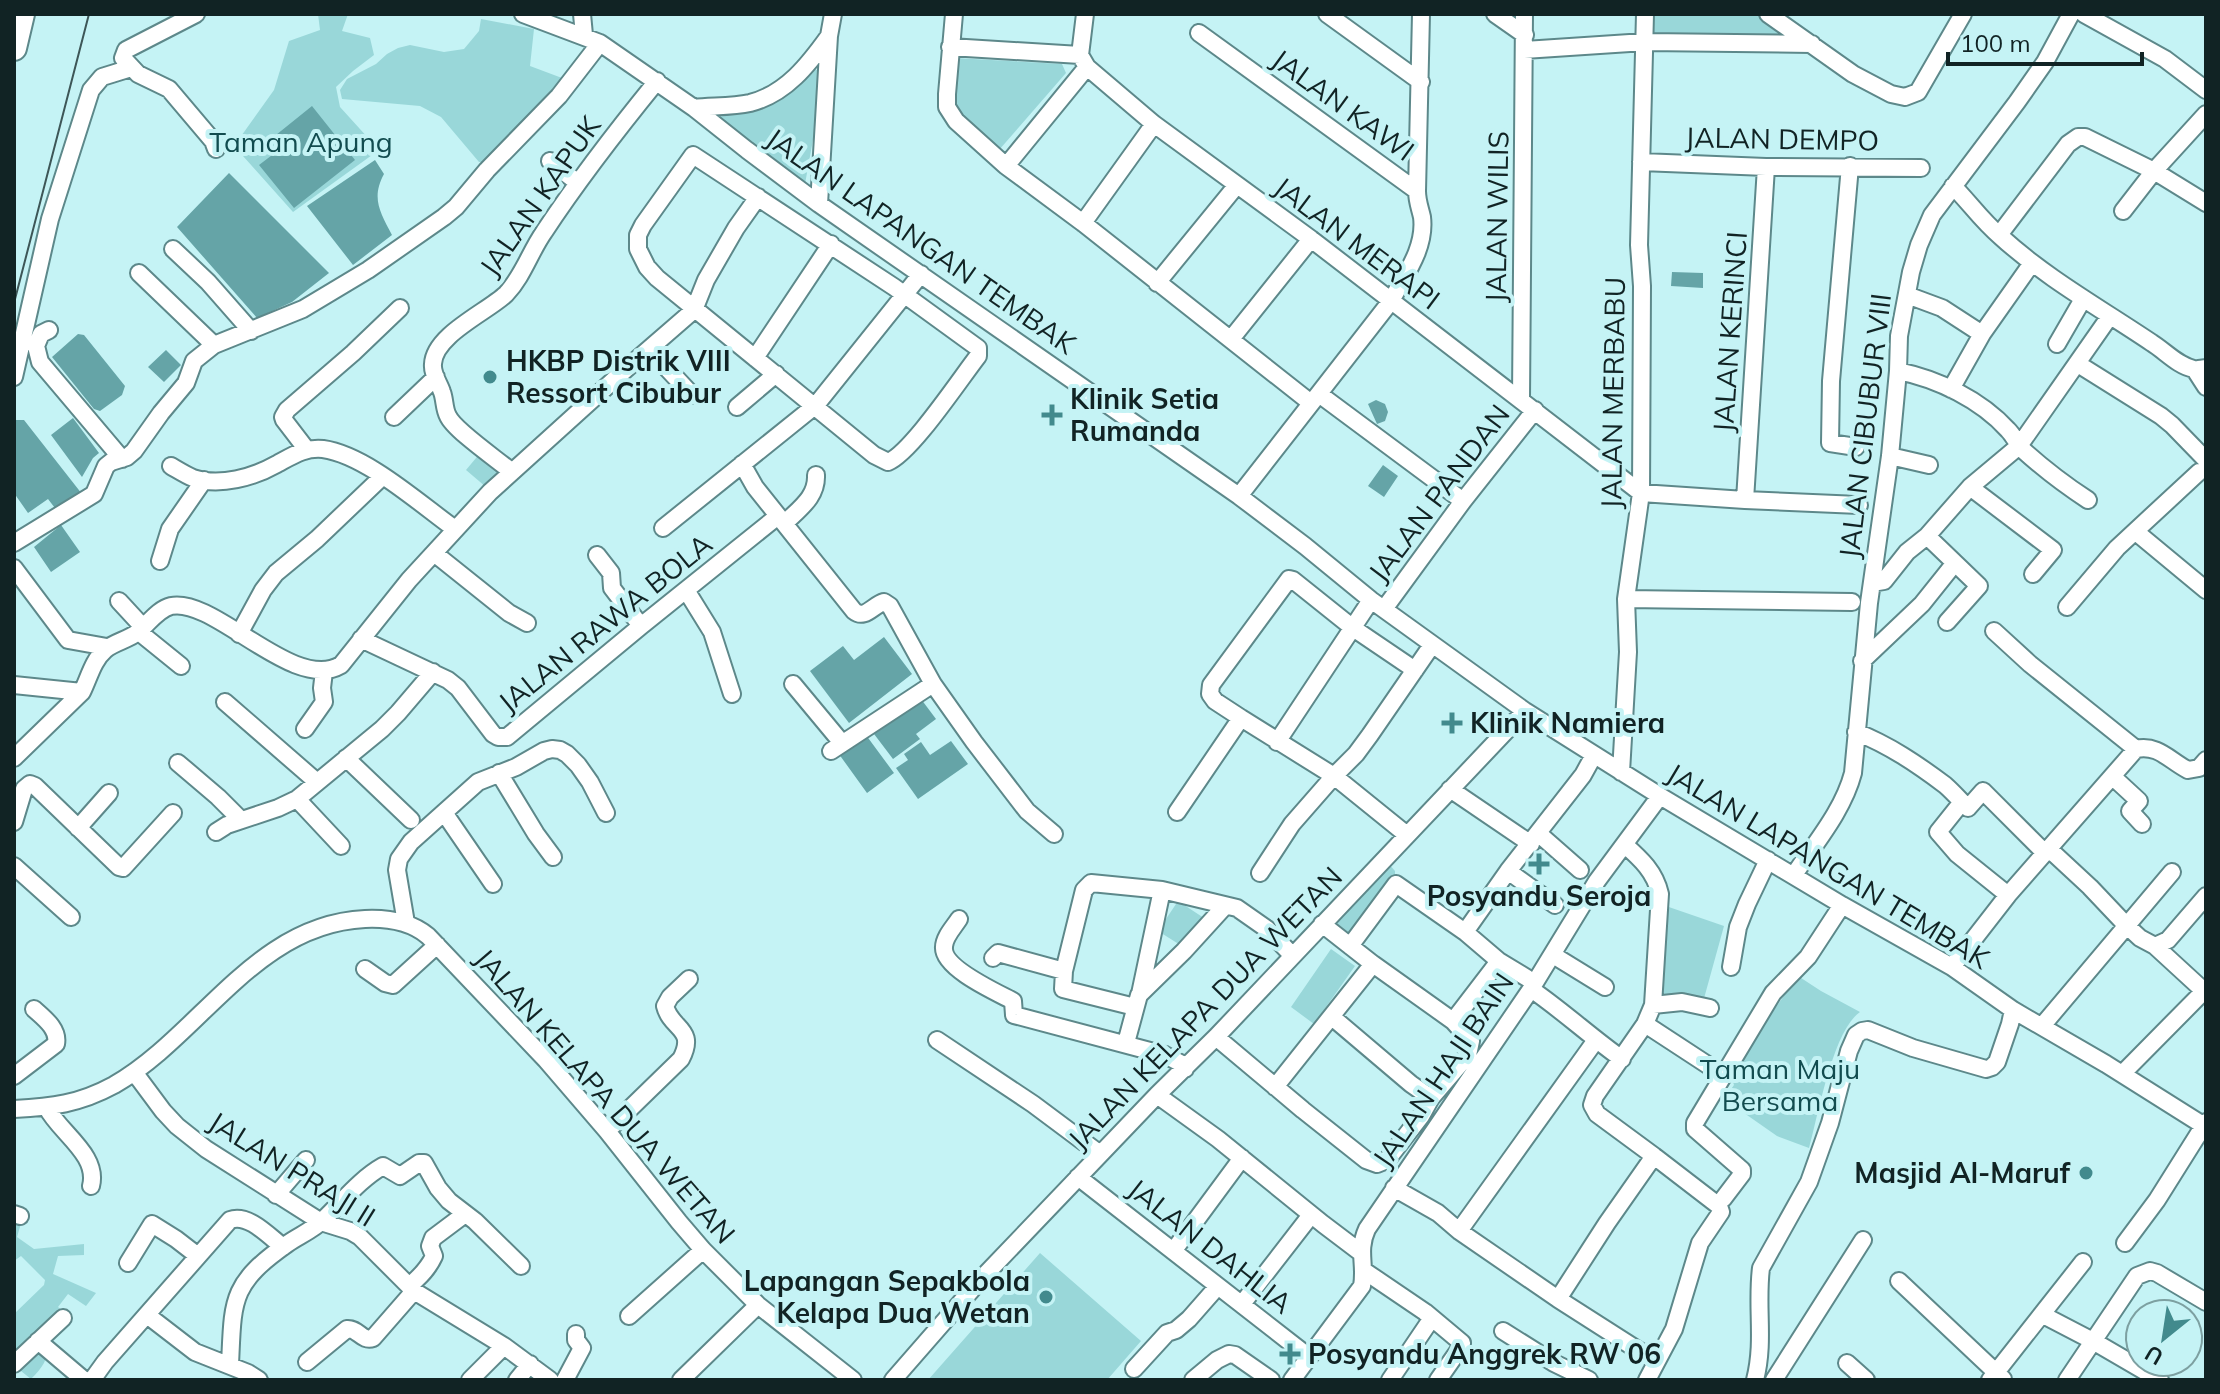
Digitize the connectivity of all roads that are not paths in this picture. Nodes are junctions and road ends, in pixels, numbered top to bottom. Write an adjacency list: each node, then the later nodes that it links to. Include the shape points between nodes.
1 (22, 14): 25 (highway)
2 (196, 14): 27 (street, via 126,50 123,58)
3 (523, 14): 18 (street, JALAN LAPANGAN TEMBAK)
4 (582, 14): 18 (street)
5 (833, 14): 19 (street)
6 (954, 14): 24 (street)
7 (1085, 14): 26 (street)
8 (1327, 14): 29 (street)
9 (1421, 14): 29 (street)
10 (1495, 14): 22 (street)
11 (1524, 14): 22 (street, JALAN WILIS)
12 (1645, 14): 20 (street, JALAN MERBABU)
13 (1768, 14): 23 (street)
14 (1963, 14): 23 (street, via 1921,88 1911,96 1891,94)
15 (2071, 14): 44 (street, JALAN CIBUBUR VIII, via 2045,62)
16 (2084, 14): 30 (street, via 2165,59)
17 (1198, 23): 45 (street, JALAN KAWI)
18 (584, 35): 21 (street, JALAN LAPANGAN TEMBAK)
19 (829, 36): 31 (street, via 795,77 768,96 750,103); 48 (street)
20 (1645, 42): 22 (street); 23 (street); 36 (street, JALAN MERBABU)
21 (600, 43): 28 (street, JALAN LAPANGAN TEMBAK); 67 (street, via 543,114 436,224 303,309)
22 (1524, 43): 84 (street, JALAN WILIS)
23 (1812, 44)
24 (950, 47): 26 (street); 37 (street, via 950,114)
25 (14, 48)
26 (1084, 61): 33 (street, JALAN MERAPI); 37 (street)
27 (131, 68): 34 (street, via 169,89); 79 (street, via 102,77 91,90 50,219)
28 (657, 81): 31 (street, JALAN LAPANGAN TEMBAK); 42 (street, JALAN KAPUK)
29 (1421, 82): 45 (street)
30 (2206, 90)
31 (694, 108): 48 (street, JALAN LAPANGAN TEMBAK)
32 (2206, 114): 41 (street)
33 (1154, 124): 43 (street, JALAN MERAPI); 50 (street)
34 (216, 149)
35 (550, 161): 42 (street)
36 (1641, 162): 39 (street, JALAN DEMPO); 103 (street, JALAN MERBABU)
37 (1006, 166): 50 (street)
38 (1850, 166): 39 (street, JALAN DEMPO); 40 (street, JALAN DEMPO); 90 (street, via 1830,443)
39 (1766, 167): 105 (street, JALAN KERINCI)
40 (1921, 168)
41 (2154, 171): 47 (street); 49 (street); 51 (street, via 2078,137)
42 (578, 183): 77 (street, JALAN KAPUK, via 504,296 442,344 434,356)
43 (1237, 185): 52 (street, JALAN MERAPI); 58 (street)
44 (1953, 186): 51 (street); 60 (street, JALAN CIBUBUR VIII, via 1919,245)
45 (1417, 191): 62 (street, via 1422,235 1410,270)
46 (758, 197): 53 (street); 64 (street, via 706,280); 64 (street, via 693,155 643,225 638,249 647,267)
47 (2206, 203)
48 (819, 204): 57 (street, JALAN LAPANGAN TEMBAK)
49 (2123, 211)
50 (1083, 223): 58 (street)
51 (1999, 235): 55 (street)
52 (1311, 239): 62 (street, JALAN MERAPI); 69 (street)
53 (831, 244): 59 (street); 73 (street)
54 (173, 249): 67 (street)
55 (2032, 263): 61 (street); 68 (street)
56 (139, 273): 71 (street)
57 (921, 274): 59 (street); 104 (street, JALAN LAPANGAN TEMBAK)
58 (1157, 283): 69 (street)
59 (906, 295): 85 (street); 85 (street, via 979,352 911,444 894,460 882,460)
60 (1907, 295): 68 (street, via 1942,308); 76 (street, JALAN CIBUBUR VIII)
61 (2083, 299): 65 (street); 70 (street)
62 (1391, 301): 83 (street); 84 (street, JALAN MERAPI)
63 (400, 308): 91 (street, via 287,410 284,420)
64 (694, 310): 72 (street); 73 (street)
65 (2110, 316): 74 (street); 75 (street, via 2177,362)
66 (49, 330): 93 (street, via 36,346 40,362)
67 (251, 331): 71 (street)
68 (1982, 334): 81 (street)
69 (1231, 339): 83 (street)
70 (2057, 344)
71 (214, 345): 93 (street, via 194,361 186,383 134,451)
72 (649, 349): 82 (street); 98 (street)
73 (755, 358): 78 (street)
74 (2078, 364): 89 (street); 97 (street, via 2172,425)
75 (2200, 369): 80 (street)
76 (1898, 371): 81 (street); 92 (street, JALAN CIBUBUR VIII)
77 (435, 373): 88 (street, JALAN KAPUK); 98 (street, via 448,419)
78 (776, 374): 85 (street); 86 (street)
79 (14, 377)
80 (2206, 387)
81 (1951, 389): 89 (street, via 1999,421)
82 (692, 395)
83 (1315, 398): 104 (street); 107 (street)
84 (1521, 399): 87 (street, JALAN MERAPI)
85 (816, 405): 94 (street)
86 (737, 407)
87 (1535, 410): 103 (street, JALAN MERAPI); 107 (street, JALAN PANDAN)
88 (394, 417)
89 (2019, 446): 102 (street); 106 (street)
90 (1856, 447)
91 (307, 450): 100 (street, via 345,455); 101 (street, via 255,475)
92 (1890, 456): 95 (street); 122 (street, JALAN CIBUBUR VIII)
93 (122, 459): 114 (street, via 106,466 94,494)
94 (742, 464): 109 (street); 110 (street)
95 (1929, 465)
96 (171, 466): 101 (street)
97 (2202, 466): 112 (street)
98 (512, 472): 111 (street)
99 (816, 475): 109 (street, JALAN RAWA BOLA, via 814,494)
100 (383, 476): 111 (street); 135 (street, via 276,573)
101 (204, 480): 117 (street, via 170,529)
102 (1970, 487): 113 (street); 120 (street, via 2053,550)
103 (1641, 493): 105 (street); 124 (street, JALAN MERBABU)
104 (1239, 496): 127 (street, JALAN LAPANGAN TEMBAK)
105 (1745, 500): 108 (street)
106 (2088, 500)
107 (1463, 501): 127 (street, JALAN PANDAN)
108 (1859, 505)
109 (782, 519): 123 (street, JALAN RAWA BOLA); 145 (street, via 858,615 884,602 890,606)
110 (663, 528)
111 (455, 529): 115 (street)
112 (2136, 532): 121 (street); 128 (street)
113 (1927, 536): 118 (street); 122 (street, via 1884,581)
114 (14, 543)
115 (434, 553): 130 (street); 136 (street)
116 (597, 555): 131 (street, via 611,573 612,588)
117 (160, 561)
118 (1954, 564): 129 (street, via 1979,586); 139 (street, via 1922,604)
119 (14, 568): 138 (street, via 68,640)
120 (2033, 574)
121 (2204, 582)
122 (1872, 583): 139 (street, JALAN CIBUBUR VIII)
123 (686, 590): 131 (street, JALAN RAWA BOLA); 148 (street, via 712,632)
124 (1626, 599): 126 (street); 161 (street, JALAN MERBABU)
125 (119, 601): 133 (street)
126 (1852, 602)
127 (1378, 604): 132 (street, JALAN PANDAN, via 1360,615); 137 (street, JALAN LAPANGAN TEMBAK)
128 (2067, 607)
129 (1947, 622)
130 (527, 623)
131 (641, 626): 143 (street, JALAN RAWA BOLA, via 507,737 493,734 458,688)
132 (1353, 628): 141 (street); 151 (street, via 1289,579 1211,685 1215,701); 154 (street, JALAN PANDAN)
133 (141, 630): 135 (street, via 163,609 180,606); 138 (street); 140 (street)
134 (1994, 631): 155 (street)
135 (239, 634): 142 (street, via 285,659)
136 (361, 639): 142 (street, via 341,665); 143 (street, JALAN RAWA BOLA)
137 (1432, 645): 141 (street); 150 (street, JALAN LAPANGAN TEMBAK)
138 (107, 647): 147 (street)
139 (1862, 661): 153 (street, JALAN CIBUBUR VIII)
140 (181, 666)
141 (1415, 670): 163 (street, via 1356,754)
142 (324, 671): 152 (street, via 325,700)
143 (433, 672): 158 (street, via 398,713)
144 (793, 684): 145 (street, via 836,747)
145 (933, 684): 181 (street, via 1027,811)
146 (14, 685): 147 (street)
147 (82, 692): 157 (street)
148 (732, 694)
149 (225, 702): 165 (street)
150 (1525, 711): 156 (street, JALAN LAPANGAN TEMBAK); 166 (street, JALAN KELAPA DUA WETAN)
151 (1241, 718): 154 (street); 171 (street)
152 (305, 729)
153 (1856, 732): 170 (street, via 1902,754); 194 (street, JALAN CIBUBUR VIII, via 1849,791)
154 (1277, 742): 163 (street)
155 (2136, 749): 159 (street, via 2159,751 2188,770); 164 (street)
156 (1594, 755): 161 (street, JALAN LAPANGAN TEMBAK); 183 (street)
157 (14, 758)
158 (346, 758): 165 (street); 176 (street)
159 (2206, 760)
160 (178, 763): 175 (street)
161 (1621, 772): 168 (street, JALAN LAPANGAN TEMBAK)
162 (499, 773): 173 (street, via 544,751 560,750 578,765); 174 (street, via 472,787); 187 (street)
163 (1334, 776): 182 (street); 193 (street, via 1292,824)
164 (2113, 777): 178 (street, via 2139,801 2130,811); 186 (street)
165 (317, 782): 169 (street)
166 (1450, 789): 182 (street, JALAN KELAPA DUA WETAN); 183 (street)
167 (109, 793): 179 (street)
168 (1660, 796): 184 (street, JALAN HAJI BAIN); 188 (street, JALAN LAPANGAN TEMBAK)
169 (297, 799): 175 (street); 185 (street)
170 (1962, 802): 186 (street, via 1968,808 1983,791); 197 (street, via 1938,832)
171 (1177, 812)
172 (173, 813): 179 (street, via 123,868)
173 (606, 813)
174 (445, 814): 195 (street); 204 (street, via 399,859)
175 (241, 820): 180 (street)
176 (411, 820)
177 (14, 822): 179 (street, via 30,784)
178 (2142, 824)
179 (78, 828)
180 (216, 832)
181 (1054, 834)
182 (1407, 835): 205 (street, JALAN KELAPA DUA WETAN)
183 (1535, 839): 190 (street); 191 (street)
184 (1625, 845): 212 (street, JALAN HAJI BAIN); 224 (street, via 1650,870 1660,894)
185 (341, 846)
186 (2047, 851): 197 (street); 206 (street)
187 (553, 857)
188 (1768, 860): 194 (street, JALAN LAPANGAN TEMBAK); 216 (street, via 1738,927)
189 (14, 866): 202 (street)
190 (1580, 870)
191 (1508, 871): 199 (street); 207 (street)
192 (2172, 872): 206 (street)
193 (1260, 873)
194 (1794, 875): 200 (street, JALAN LAPANGAN TEMBAK)
195 (493, 884)
196 (1162, 890): 201 (street); 219 (street, via 1088,884); 223 (street)
197 (2008, 895): 217 (street)
198 (2206, 896): 210 (street, via 2168,940)
199 (1555, 905)
200 (1842, 905): 217 (street, JALAN LAPANGAN TEMBAK); 240 (street, via 1808,957 1773,993)
201 (1225, 906): 211 (street, via 1247,914); 223 (street)
202 (71, 917)
203 (959, 919): 235 (street, via 944,943 946,956 952,965 1013,1001 1014,1015)
204 (406, 923): 208 (street, JALAN KELAPA DUA WETAN); 238 (street, JALAN KELAPA DUA WETAN, via 340,921 298,936 253,965)
205 (1322, 924): 209 (street); 211 (street, JALAN KELAPA DUA WETAN)
206 (2126, 925): 210 (street); 231 (street)
207 (1465, 932): 209 (street, via 1396,884); 214 (street)
208 (437, 945): 218 (street, via 393,985); 248 (street, JALAN KELAPA DUA WETAN)
209 (1350, 946): 215 (street)
210 (2155, 946): 239 (street, via 2204,991)
211 (1292, 955): 232 (street, JALAN KELAPA DUA WETAN)
212 (1553, 955): 221 (street, JALAN HAJI BAIN); 222 (street)
213 (993, 958): 219 (street, via 998,953)
214 (1499, 961): 221 (street); 229 (street)
215 (1373, 964): 228 (street); 229 (street)
216 (1731, 967)
217 (1952, 967): 227 (street, JALAN LAPANGAN TEMBAK)
218 (365, 969)
219 (1064, 971): 223 (street, via 1066,991)
220 (689, 979): 248 (street, via 665,1006 686,1036 681,1059)
221 (1529, 984): 234 (street); 255 (street, JALAN HAJI BAIN)
222 (1605, 987)
223 (1137, 1001): 235 (street)
224 (1653, 1005): 225 (street, via 1682,1002); 230 (street)
225 (1710, 1008)
226 (34, 1009): 241 (street, via 58,1038)
227 (2013, 1010): 231 (street, JALAN LAPANGAN TEMBAK); 316 (street, via 1997,1062 1986,1069 1868,1030 1856,1035 1809,1182 1761,1268 1761,1345)
228 (1332, 1017): 242 (street); 244 (street)
229 (1453, 1021): 244 (street, via 1471,1041 1470,1050)
230 (1645, 1024): 236 (street); 240 (street)
231 (2042, 1026): 239 (street, JALAN LAPANGAN TEMBAK)
232 (1216, 1037): 237 (street, JALAN KELAPA DUA WETAN); 242 (street)
233 (937, 1040): 249 (street)
234 (1596, 1040): 236 (street); 261 (street)
235 (1126, 1043): 237 (street, via 1165,1055)
236 (1622, 1059): 250 (street, via 1592,1105)
237 (1185, 1069): 243 (street, JALAN KELAPA DUA WETAN)
238 (134, 1072): 245 (street, JALAN KELAPA DUA WETAN, via 94,1095); 256 (street, JALAN PRAJI II, via 177,1126)
239 (2122, 1074): 247 (street, JALAN LAPANGAN TEMBAK)
240 (1723, 1075): 257 (street, via 1694,1126 1742,1170)
241 (14, 1076)
242 (1275, 1087): 244 (street, via 1377,1164 1387,1160)
243 (1157, 1095): 249 (street, JALAN KELAPA DUA WETAN); 251 (street)
244 (1431, 1098)
245 (47, 1108): 246 (street, JALAN KELAPA DUA WETAN); 254 (street, via 93,1169)
246 (14, 1109)
247 (2205, 1125): 263 (street)
248 (607, 1131): 265 (street, JALAN KELAPA DUA WETAN)
249 (1100, 1154): 253 (street, JALAN KELAPA DUA WETAN)
250 (1654, 1156): 257 (street); 276 (street)
251 (1242, 1158): 259 (street); 266 (street)
252 (306, 1160): 256 (street)
253 (1078, 1177): 266 (street, JALAN DAHLIA); 308 (street, JALAN KELAPA DUA WETAN)
254 (91, 1186)
255 (1394, 1188): 261 (street); 267 (street, JALAN HAJI BAIN, via 1367,1229)
256 (276, 1195): 260 (street, JALAN PRAJI II)
257 (1722, 1205): 291 (street, via 1700,1243 1674,1329)
258 (465, 1214): 260 (street, via 419,1163 400,1176 380,1167); 271 (street); 275 (street, via 433,1238 432,1261)
259 (1311, 1215): 267 (street); 278 (street)
260 (321, 1222): 264 (street); 275 (street, JALAN PRAJI II, via 360,1237)
261 (1459, 1231): 276 (street)
262 (1863, 1240): 317 (street)
263 (2125, 1243)
264 (283, 1247): 268 (street, via 250,1222 234,1218); 296 (street, via 247,1278 237,1294)
265 (703, 1250): 279 (street, JALAN KELAPA DUA WETAN); 282 (street)
266 (1174, 1250): 274 (street, JALAN DAHLIA)
267 (1360, 1252): 272 (street)
268 (198, 1256): 270 (street, via 152,1224); 280 (street)
269 (2083, 1262): 281 (street)
270 (128, 1263)
271 (521, 1266)
272 (1363, 1270): 284 (street); 290 (street, via 1362,1286)
273 (1899, 1281): 298 (street)
274 (1218, 1286): 278 (street, JALAN DAHLIA); 297 (street)
275 (411, 1289): 289 (street, JALAN PRAJI II); 292 (street, via 373,1338 347,1329)
276 (1558, 1299): 291 (street)
277 (2206, 1302): 288 (street, via 2150,1271 2137,1276)
278 (1242, 1304): 290 (street, JALAN DAHLIA)
279 (758, 1305): 306 (street); 307 (street, JALAN KELAPA DUA WETAN)
280 (147, 1315): 296 (street, via 195,1352); 300 (street)
281 (2043, 1315): 288 (street); 298 (street)
282 (629, 1316)
283 (63, 1318): 287 (street)
284 (1432, 1318): 312 (street); 313 (street, via 1462,1344)
285 (1503, 1331): 314 (street)
286 (576, 1334): 305 (street, via 582,1348)
287 (38, 1341): 294 (street); 299 (street)
288 (2093, 1341): 319 (street); 320 (street)
289 (504, 1346): 295 (street, JALAN PRAJI II); 302 (street)
290 (1309, 1357): 311 (street)
291 (1655, 1361): 315 (street)
292 (307, 1362)
293 (1847, 1363): 318 (street)
294 (14, 1364)
295 (530, 1364): 303 (street); 304 (street, JALAN PRAJI II)
296 (230, 1365): 301 (street)
297 (1134, 1369)
298 (1997, 1377)
299 (84, 1380)
300 (92, 1380)
301 (259, 1380)
302 (470, 1380)
303 (517, 1380)
304 (550, 1380)
305 (565, 1380)
306 (681, 1380)
307 (853, 1380)
308 (893, 1380)
309 (1193, 1380): 310 (street, via 1229,1354)
310 (1271, 1380)
311 (1292, 1380)
312 (1390, 1380)
313 (1438, 1380)
314 (1589, 1380)
315 (1647, 1380)
316 (1755, 1380)
317 (1774, 1380)
318 (1866, 1380)
319 (2067, 1380)
320 (2160, 1380)

